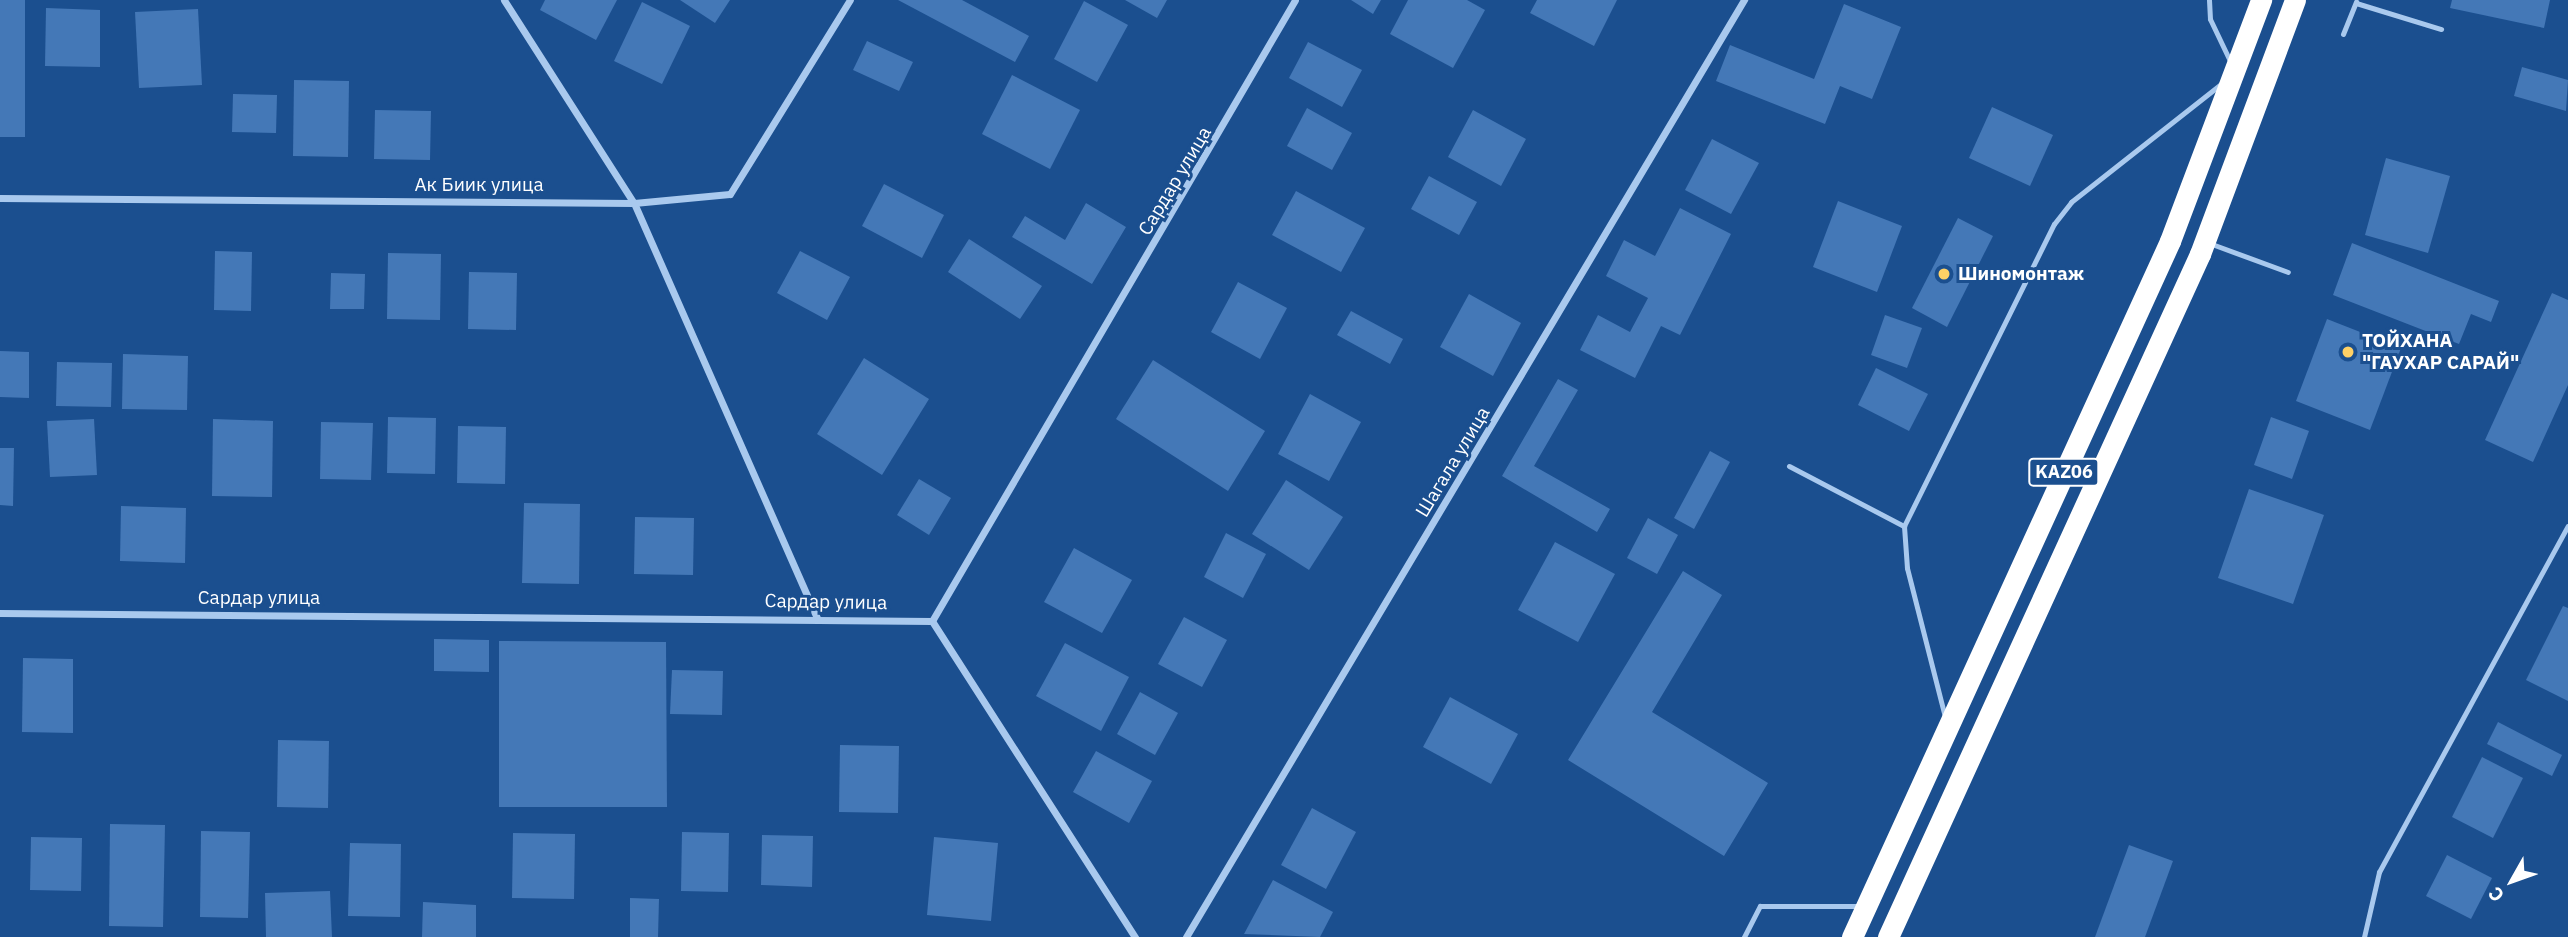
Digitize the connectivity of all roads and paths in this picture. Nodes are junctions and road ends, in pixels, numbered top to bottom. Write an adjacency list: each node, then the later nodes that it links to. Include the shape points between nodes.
1 (504, 0): 13 (street)
2 (850, 0): 13 (street, Ак Биик улица, via 730,194)
3 (1295, 0): 21 (street, Сардар улица)
4 (1744, 0): 25 (street, Шагала улица)
5 (2209, 0): 11 (lane, via 2210,19)
6 (2261, 0): 11 (highway, KАZ06)
7 (2295, 0): 14 (highway, KАZ06)
8 (2356, 1): 9 (lane); 10 (lane)
9 (2441, 29)
10 (2343, 34)
11 (2235, 73): 17 (lane, via 2071,202 2054,224); 22 (highway, KАZ06, via 2170,241)
12 (0, 198): 13 (street, Ак Биик улица)
13 (634, 203): 20 (street)
14 (2205, 241): 15 (lane); 28 (highway, KАZ06)
15 (2288, 272)
16 (1789, 466): 17 (lane)
17 (1904, 526): 22 (lane, via 1906,568)
18 (2568, 526): 29 (lane, via 2379,872)
19 (0, 612): 20 (street, Сардар улица)
20 (817, 617): 21 (street, Сардар улица)
21 (932, 621): 24 (street)
22 (1947, 727): 23 (highway, KАZ06)
23 (1866, 906): 26 (lane, via 1760,906); 27 (highway, KАZ06)
24 (1135, 937)
25 (1186, 937)
26 (1744, 937)
27 (1852, 937)
28 (1888, 937)
29 (2364, 937)

